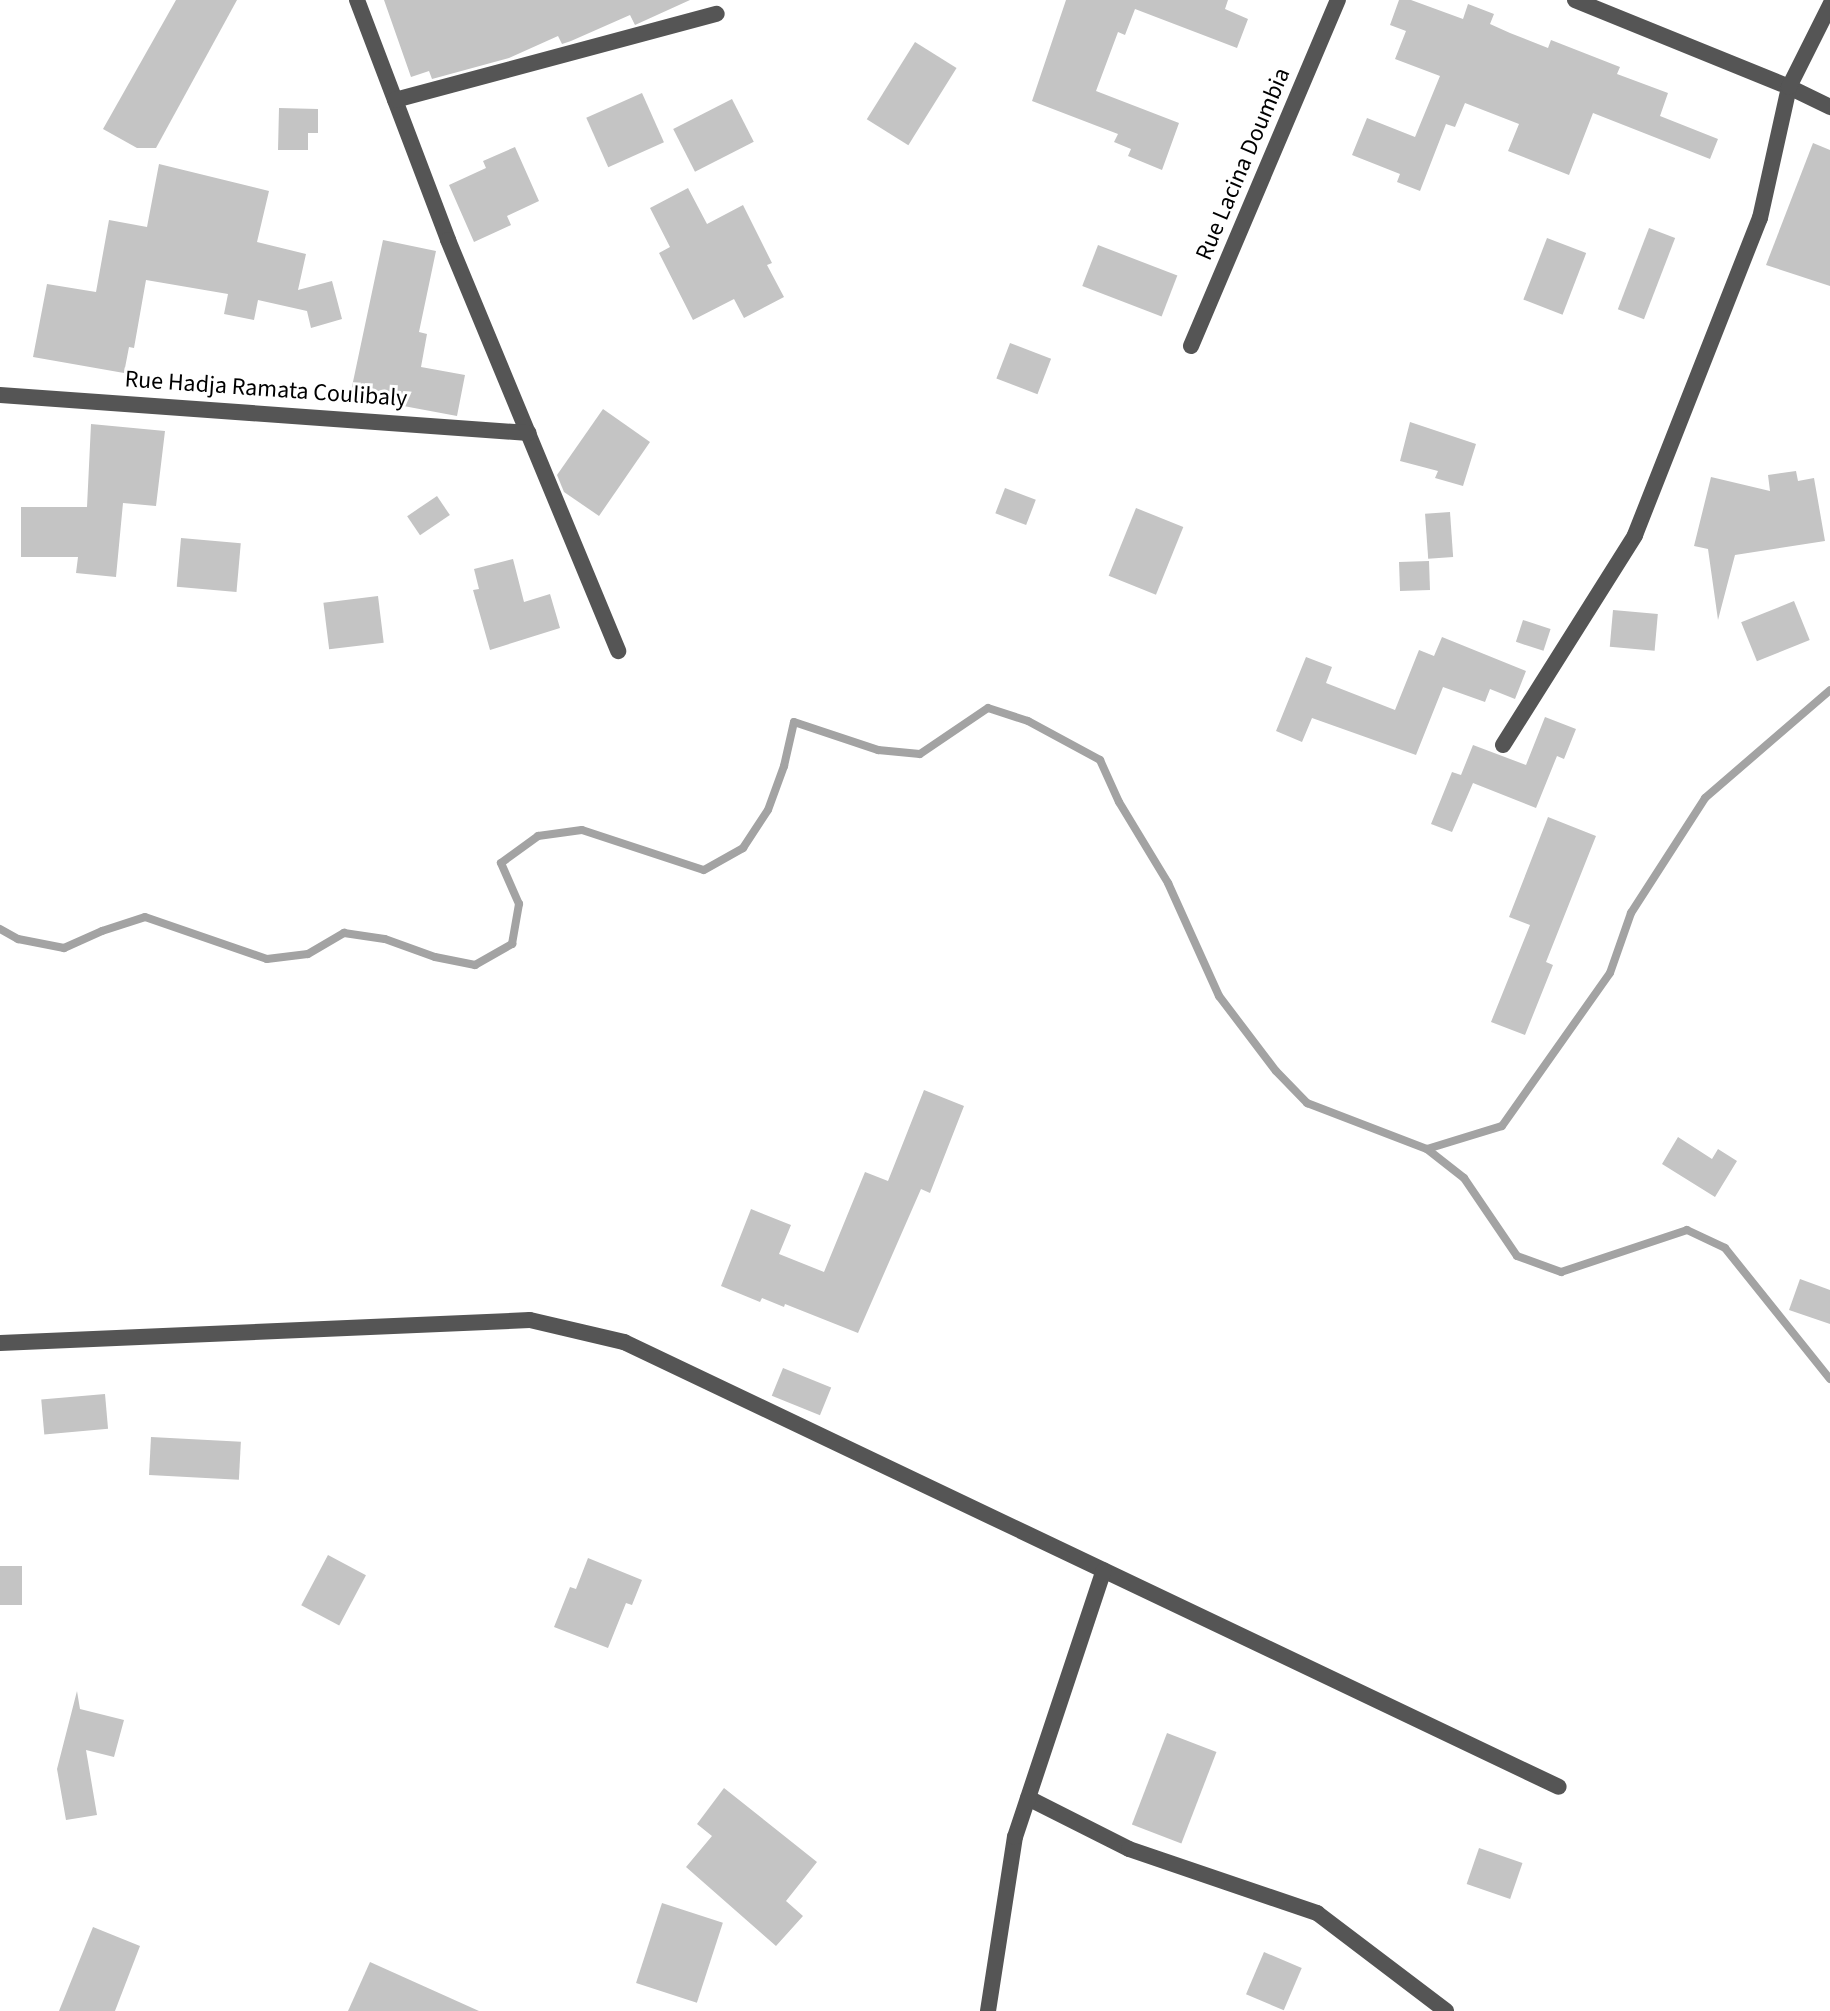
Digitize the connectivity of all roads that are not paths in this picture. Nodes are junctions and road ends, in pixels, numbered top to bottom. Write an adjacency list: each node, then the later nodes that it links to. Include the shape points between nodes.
1 (357, 0): 7 (street)
2 (1338, 0): 9 (street, Rue Lacina Doumbia)
3 (1575, 0): 6 (street)
4 (1830, 5): 6 (street)
5 (717, 14): 7 (street)
6 (1789, 87): 8 (street); 13 (street, via 1760,218 1635,535)
7 (395, 100): 11 (street)
8 (1830, 107)
9 (1191, 346)
10 (0, 395): 11 (street, Rue Hadja Ramata Coulibaly)
11 (529, 433): 12 (street)
12 (618, 651)
13 (1503, 745)
14 (0, 1343): 15 (street, via 530,1320 624,1342)
15 (1104, 1570): 16 (street); 17 (street)
16 (1559, 1787)
17 (1028, 1798): 18 (street, via 1015,1837); 19 (street, via 1129,1849 1317,1913)
18 (988, 2011)
19 (1446, 2011)

